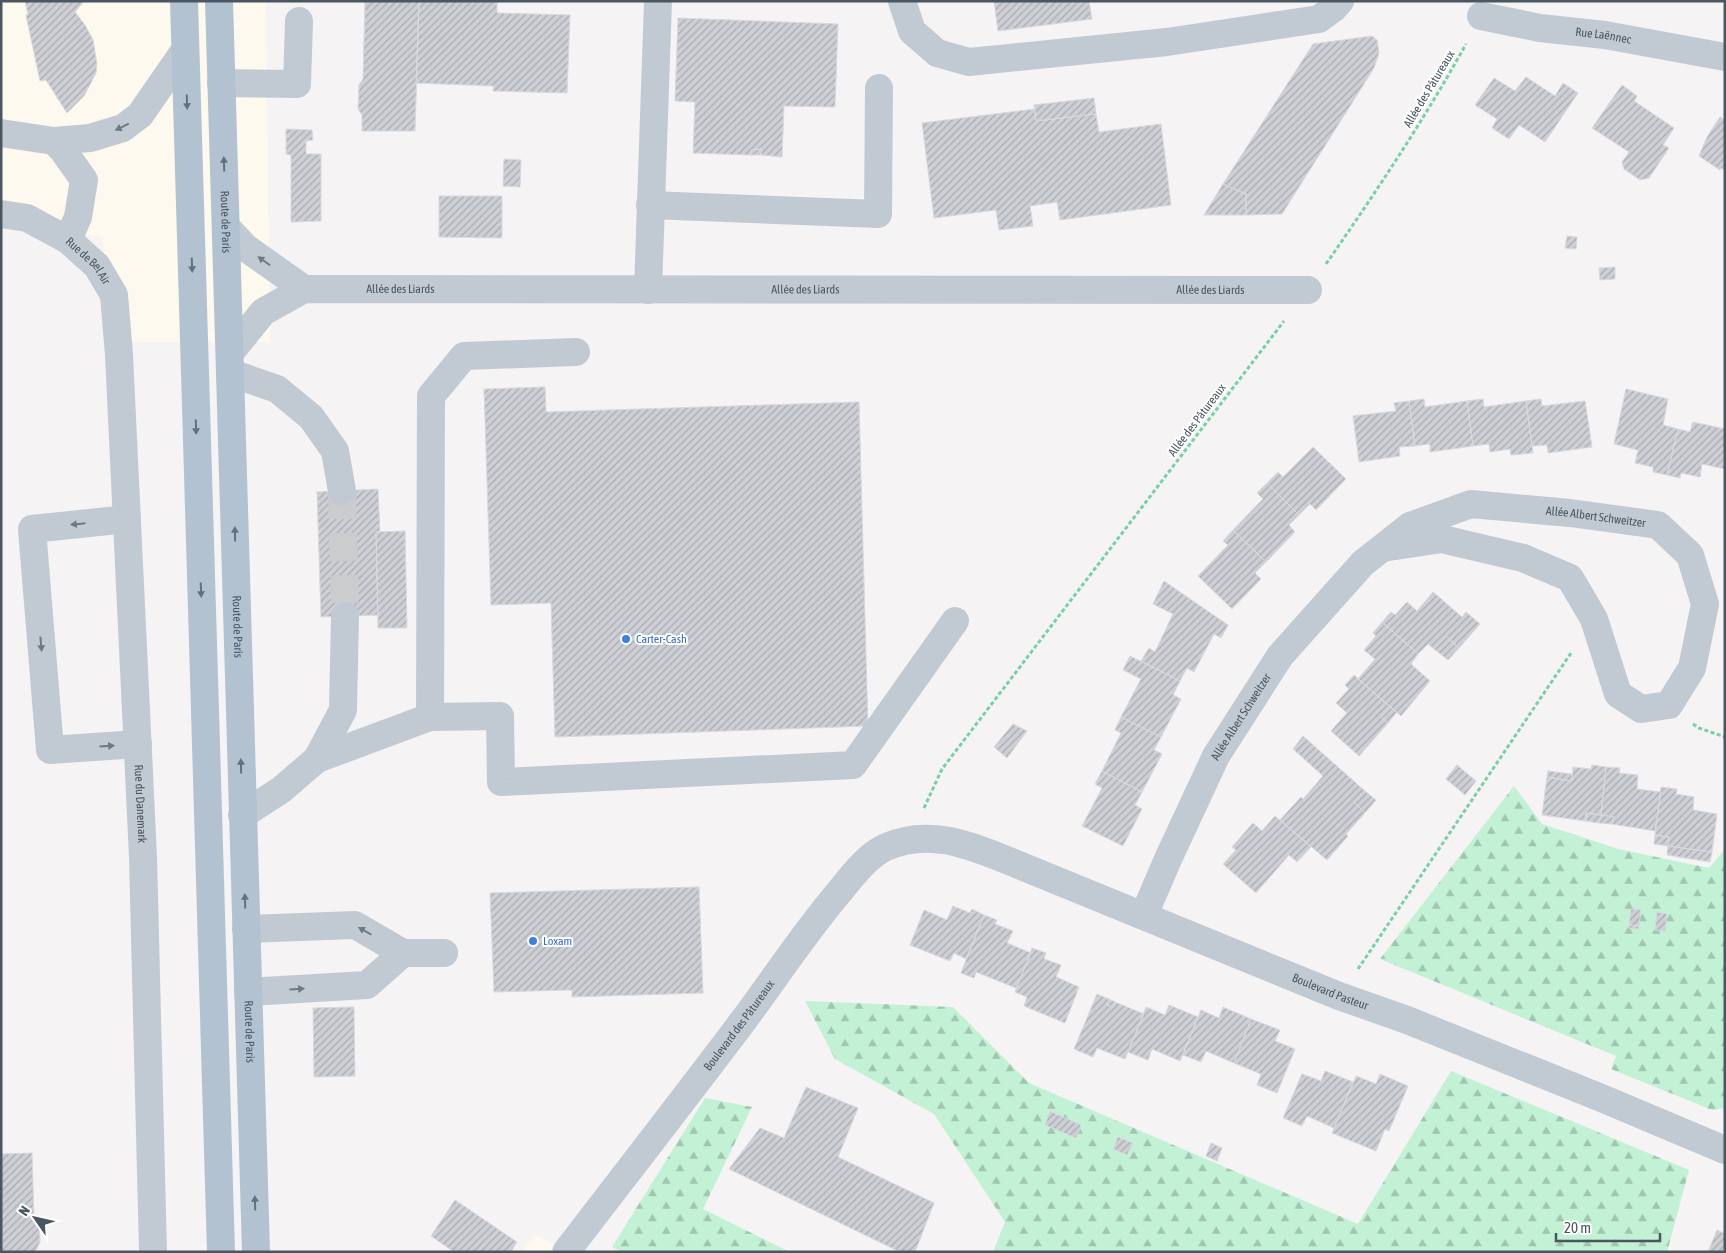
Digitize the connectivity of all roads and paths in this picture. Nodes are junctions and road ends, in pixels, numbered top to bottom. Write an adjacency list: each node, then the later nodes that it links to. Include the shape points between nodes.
1 (184, 1): 8 (main road)
2 (219, 1): 10 (main road, Route de Paris)
3 (658, 1): 14 (street)
4 (902, 1): 5 (street, via 912,31 937,53 969,62 1167,42 1319,19)
5 (1340, 1)
6 (1481, 16): 9 (street, Rue Laënnec); 20 (path, Allée des Pâtureaux, via 1440,91)
7 (299, 21): 10 (street, via 297,84)
8 (185, 50): 13 (street, one-way to 13, via 140,115 123,128 90,138); 44 (main road, one-way to 44)
9 (1725, 57)
10 (221, 83): 16 (main road, Route de Paris, one-way to 10)
11 (879, 88): 14 (street, via 878,214)
12 (1, 133): 13 (street)
13 (54, 141): 17 (street, via 84,180 78,217)
14 (650, 205): 19 (street)
15 (1, 214): 17 (street, Rue de Bel Air, via 27,218)
16 (226, 227): 18 (street, one-way to 16, via 246,248); 23 (main road, Route de Paris)
17 (68, 240): 22 (street, Rue de Bel Air, via 97,266 114,295)
18 (304, 289): 19 (street, Allée des Liards); 23 (street, Allée des Liards, via 263,312)
19 (648, 290): 20 (street, Allée des Liards)
20 (1308, 290): 35 (path, Allée des Pâtureaux, via 942,769)
21 (576, 352): 30 (street, via 464,356 432,396)
22 (119, 355): 25 (street, Rue du Danemark)
23 (231, 363): 24 (street, via 277,389 311,417 335,451); 33 (main road, Route de Paris, one-way to 23)
24 (342, 491)
25 (127, 519): 31 (street, Rue du Danemark); 31 (street, one-way to 31, via 32,529 50,750)
26 (1382, 548): 28 (street, Allée Albert Schweitzer, via 1442,539 1523,558 1570,578); 28 (street, Allée Albert Schweitzer, via 1410,526 1472,504 1570,513 1658,526 1690,555 1705,604 1692,668 1669,706 1641,710 1618,694); 36 (street, Allée Albert Schweitzer, via 1362,563 1280,656 1216,756)
27 (346, 616): 32 (street, via 343,710)
28 (1594, 618): 41 (path)
29 (956, 621): 30 (street, via 853,765 501,782 500,716)
30 (430, 717): 32 (street)
31 (138, 744): 43 (street, Rue du Danemark)
32 (318, 759): 33 (street, via 281,790)
33 (242, 815): 37 (main road, Route de Paris, one-way to 33)
34 (936, 838): 35 (street, Boulevard des Pâtureaux); 36 (street, Boulevard Pasteur, via 967,844)
35 (909, 840): 46 (street, Boulevard des Pâtureaux, via 885,847 860,867 824,910)
36 (1144, 915): 41 (street, Boulevard Pasteur)
37 (246, 929): 38 (street, one-way to 37, via 355,925); 40 (main road, Route de Paris)
38 (403, 953): 39 (street); 40 (street, one-way to 38, via 367,985)
39 (444, 953)
40 (248, 992): 45 (main road, Route de Paris, one-way to 40)
41 (1340, 996): 42 (street, Boulevard Pasteur, via 1407,1020)
42 (1725, 1150)
43 (154, 1252)
44 (221, 1252)
45 (256, 1252)
46 (566, 1252)

